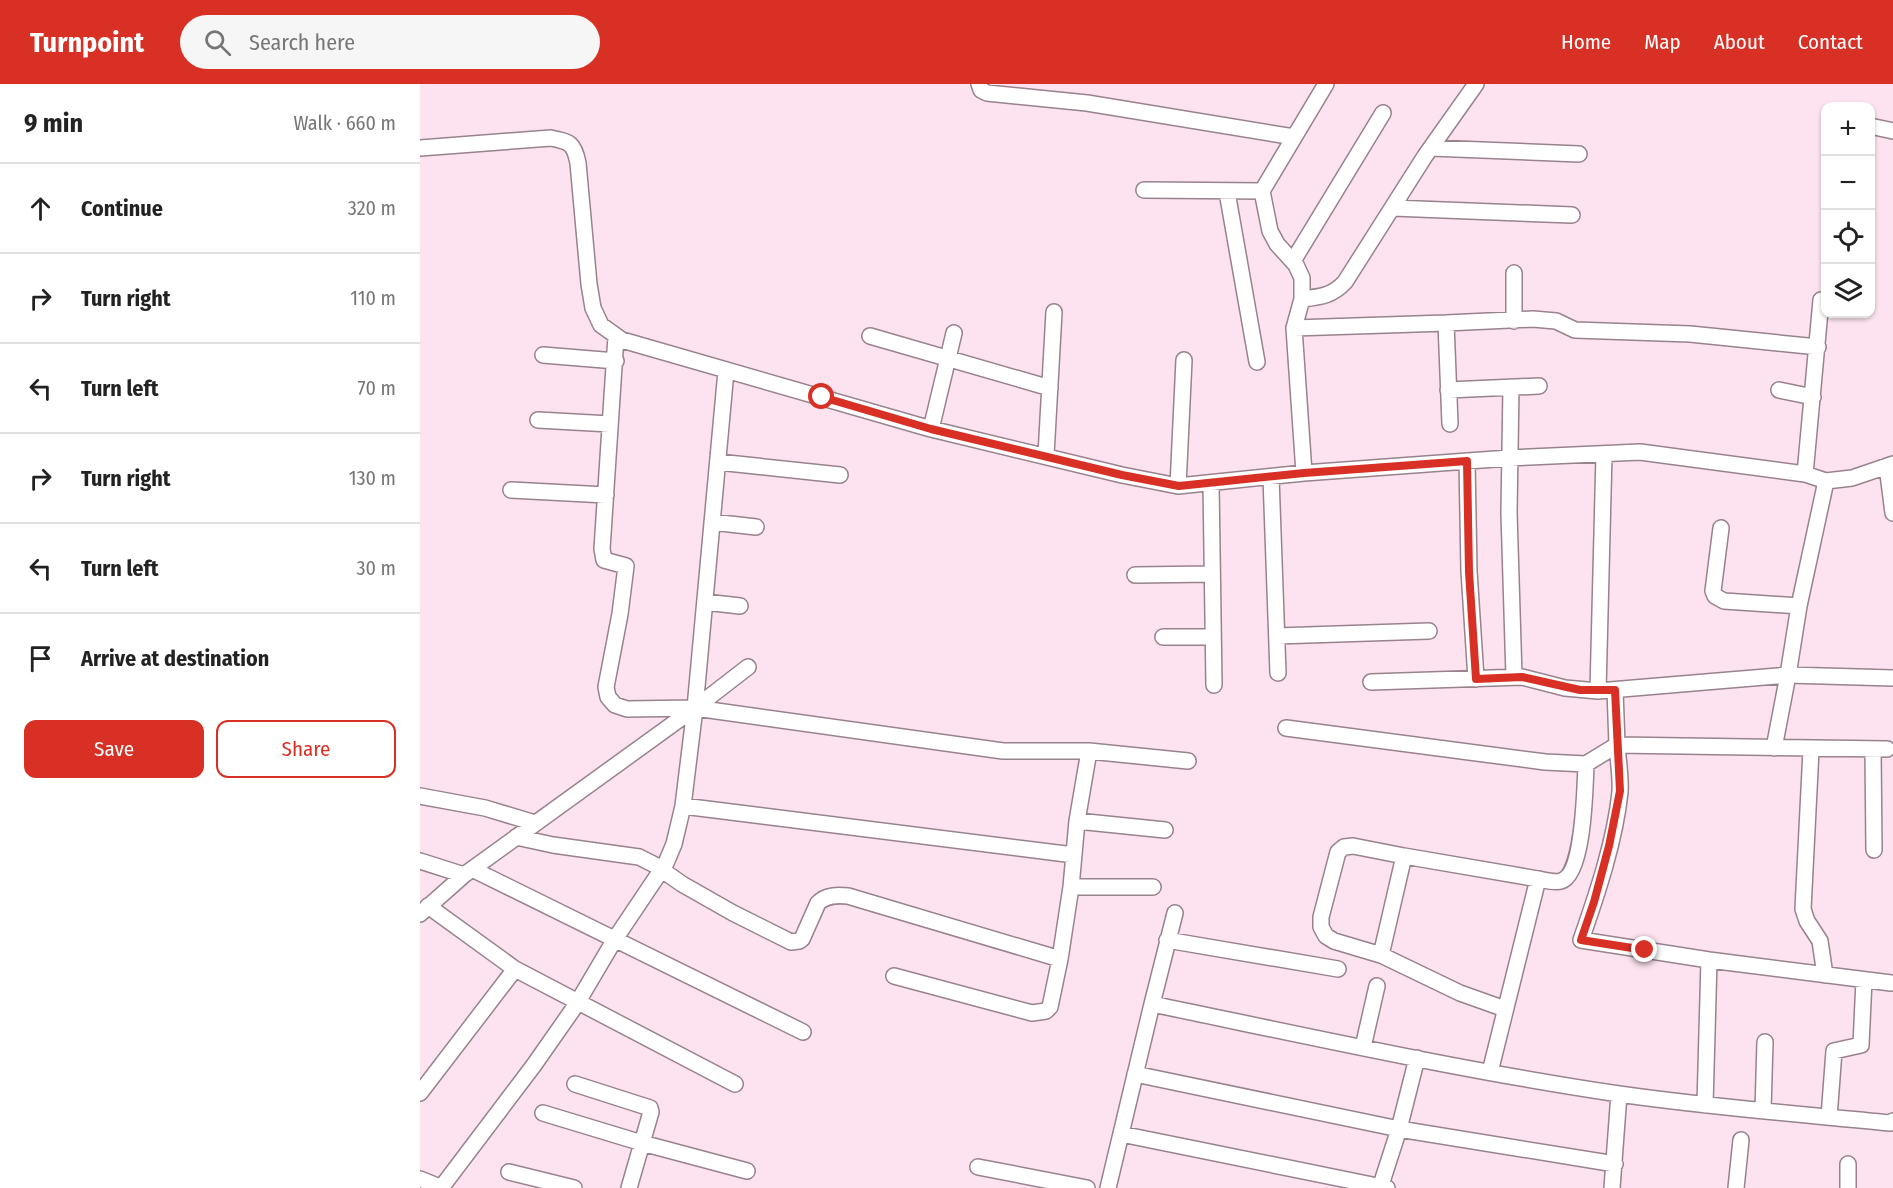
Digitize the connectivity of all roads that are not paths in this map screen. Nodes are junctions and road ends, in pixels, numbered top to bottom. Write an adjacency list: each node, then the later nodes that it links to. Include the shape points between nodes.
1 (979, 84): 7 (street, via 987,93 1087,103)
2 (1326, 84): 7 (street)
3 (1476, 84): 9 (street)
4 (1383, 113): 16 (street)
5 (1875, 127): 6 (street)
6 (1893, 131)
7 (1294, 137): 12 (street)
8 (420, 148): 25 (street, via 550,138 567,141 576,149 593,308 601,325)
9 (1431, 148): 10 (street); 14 (street)
10 (1579, 153)
11 (1144, 190): 13 (street)
12 (1262, 191): 13 (street); 16 (street, via 1270,231)
13 (1227, 192): 32 (street)
14 (1394, 208): 15 (street); 18 (street, via 1336,292)
15 (1572, 215)
16 (1293, 261): 18 (street, via 1302,278)
17 (1514, 273): 21 (street)
18 (1302, 299): 23 (street)
19 (1821, 300): 27 (street)
20 (1054, 312): 36 (street)
21 (1514, 321): 22 (street); 27 (street, via 1556,321 1575,330 1690,334)
22 (1446, 324): 23 (street); 37 (street)
23 (1294, 327): 50 (street)
24 (954, 333): 29 (street)
25 (616, 336): 31 (street); 33 (street)
26 (870, 336): 29 (street)
27 (1818, 347): 39 (street)
28 (543, 355): 31 (street)
29 (947, 358): 36 (street); 43 (street)
30 (1185, 360): 56 (street)
31 (616, 362): 41 (street)
32 (1257, 362)
33 (726, 371): 43 (street); 48 (street)
34 (1539, 386): 35 (street)
35 (1511, 387): 37 (street); 46 (street)
36 (1050, 388): 45 (street)
37 (1448, 390): 42 (street)
38 (1779, 390): 39 (street)
39 (1813, 397): 51 (street)
40 (538, 420): 41 (street)
41 (610, 424): 58 (street)
42 (1450, 424)
43 (931, 429): 45 (street)
44 (1604, 454): 46 (street); 51 (street, via 1640,452); 81 (street)
45 (1046, 455): 56 (street)
46 (1509, 458): 47 (street); 75 (street)
47 (1467, 461): 50 (street); 77 (street)
48 (718, 462): 52 (street); 60 (street)
49 (1890, 465): 54 (street, via 1852,478); 59 (street)
50 (1304, 473): 53 (street)
51 (1805, 474): 54 (street)
52 (840, 475)
53 (1271, 477): 55 (street); 69 (street)
54 (1826, 481): 67 (street)
55 (1211, 483): 56 (street); 64 (street)
56 (1179, 486)
57 (511, 490): 58 (street)
58 (606, 495): 82 (street, via 604,560 626,566 606,687 608,697 615,705 627,709)
59 (1893, 513)
60 (712, 522): 61 (street); 65 (street)
61 (756, 527)
62 (1720, 528): 67 (street, via 1715,596 1724,601)
63 (1135, 574): 64 (street)
64 (1212, 574): 71 (street)
65 (705, 602): 66 (street); 82 (street)
66 (740, 606)
67 (1799, 606): 74 (street)
68 (1429, 631): 69 (street)
69 (1277, 636): 73 (street)
70 (1163, 637): 71 (street)
71 (1213, 637): 79 (street)
72 (748, 667): 82 (street)
73 (1278, 673)
74 (1788, 675): 76 (street); 80 (street); 85 (street)
75 (1514, 677): 77 (street); 81 (street)
76 (1893, 678)
77 (1476, 679): 78 (street)
78 (1371, 682)
79 (1214, 685)
80 (1615, 690): 81 (street); 84 (street)
81 (1598, 691)
82 (695, 708): 87 (street, via 1004,751); 91 (street); 93 (street)
83 (1286, 728): 89 (street)
84 (1617, 745): 85 (street); 89 (street); 111 (street, via 1620,791 1609,846 1581,940)
85 (1774, 748): 86 (street)
86 (1811, 750): 96 (street, via 1880,750); 114 (street, via 1803,909 1820,941)
87 (1089, 751): 88 (street); 92 (street)
88 (1188, 761)
89 (1586, 764): 102 (street, via 1580,846 1568,877 1561,881)
90 (420, 796): 93 (street, via 485,808)
91 (683, 806): 97 (street); 100 (street, via 674,844)
92 (1077, 820): 94 (street); 97 (street)
93 (535, 823): 95 (street)
94 (1165, 830)
95 (516, 837): 100 (street, via 639,857); 101 (street)
96 (1874, 850)
97 (1074, 855): 103 (street)
98 (1404, 856): 102 (street); 109 (street); 109 (street, via 1344,847 1338,852 1321,917 1326,936)
99 (420, 861): 101 (street)
100 (662, 869): 107 (street); 110 (street, via 692,890 790,942 802,939 818,903 829,897 848,896)
101 (468, 872): 105 (street); 107 (street)
102 (1538, 879): 121 (street)
103 (1071, 887): 104 (street); 110 (street)
104 (1153, 887)
105 (424, 910): 112 (street)
106 (1175, 913): 108 (street)
107 (615, 939): 119 (street); 122 (street)
108 (1167, 940): 113 (street); 120 (street)
109 (1381, 955): 121 (street, via 1460,993)
110 (1060, 959): 115 (street, via 1050,1007 1040,1013)
111 (1709, 960): 114 (street); 132 (street)
112 (515, 969): 119 (street); 130 (street)
113 (1338, 969)
114 (1825, 975): 116 (street)
115 (894, 976)
116 (1864, 980): 117 (street); 135 (street, via 1861,1046 1834,1051)
117 (1891, 983)
118 (1377, 986): 124 (street)
119 (578, 1000): 129 (street); 147 (street)
120 (1152, 1004): 124 (street); 127 (street)
121 (1505, 1009): 126 (street)
122 (803, 1032)
123 (1765, 1042): 133 (street)
124 (1363, 1047): 125 (street)
125 (1417, 1058): 126 (street); 137 (street)
126 (1491, 1072): 131 (street)
127 (1135, 1074): 137 (street); 138 (street)
128 (575, 1084): 140 (street, via 650,1107)
129 (735, 1084)
130 (420, 1093)
131 (1619, 1094): 132 (street); 141 (street)
132 (1705, 1105): 133 (street)
133 (1763, 1110): 135 (street)
134 (543, 1113): 140 (street)
135 (1829, 1117): 136 (street)
136 (1893, 1122)
137 (1399, 1129): 141 (street); 152 (street)
138 (1121, 1134): 151 (street); 152 (street)
139 (1741, 1140): 154 (street)
140 (642, 1143): 144 (street); 149 (street)
141 (1615, 1164): 153 (street)
142 (1848, 1164): 155 (street)
143 (978, 1167): 150 (street)
144 (747, 1171)
145 (509, 1172): 148 (street)
146 (420, 1179): 147 (street)
147 (442, 1188)
148 (574, 1188)
149 (629, 1188)
150 (1087, 1188)
151 (1108, 1188)
152 (1383, 1188)
153 (1612, 1188)
154 (1736, 1188)
155 (1848, 1188)

